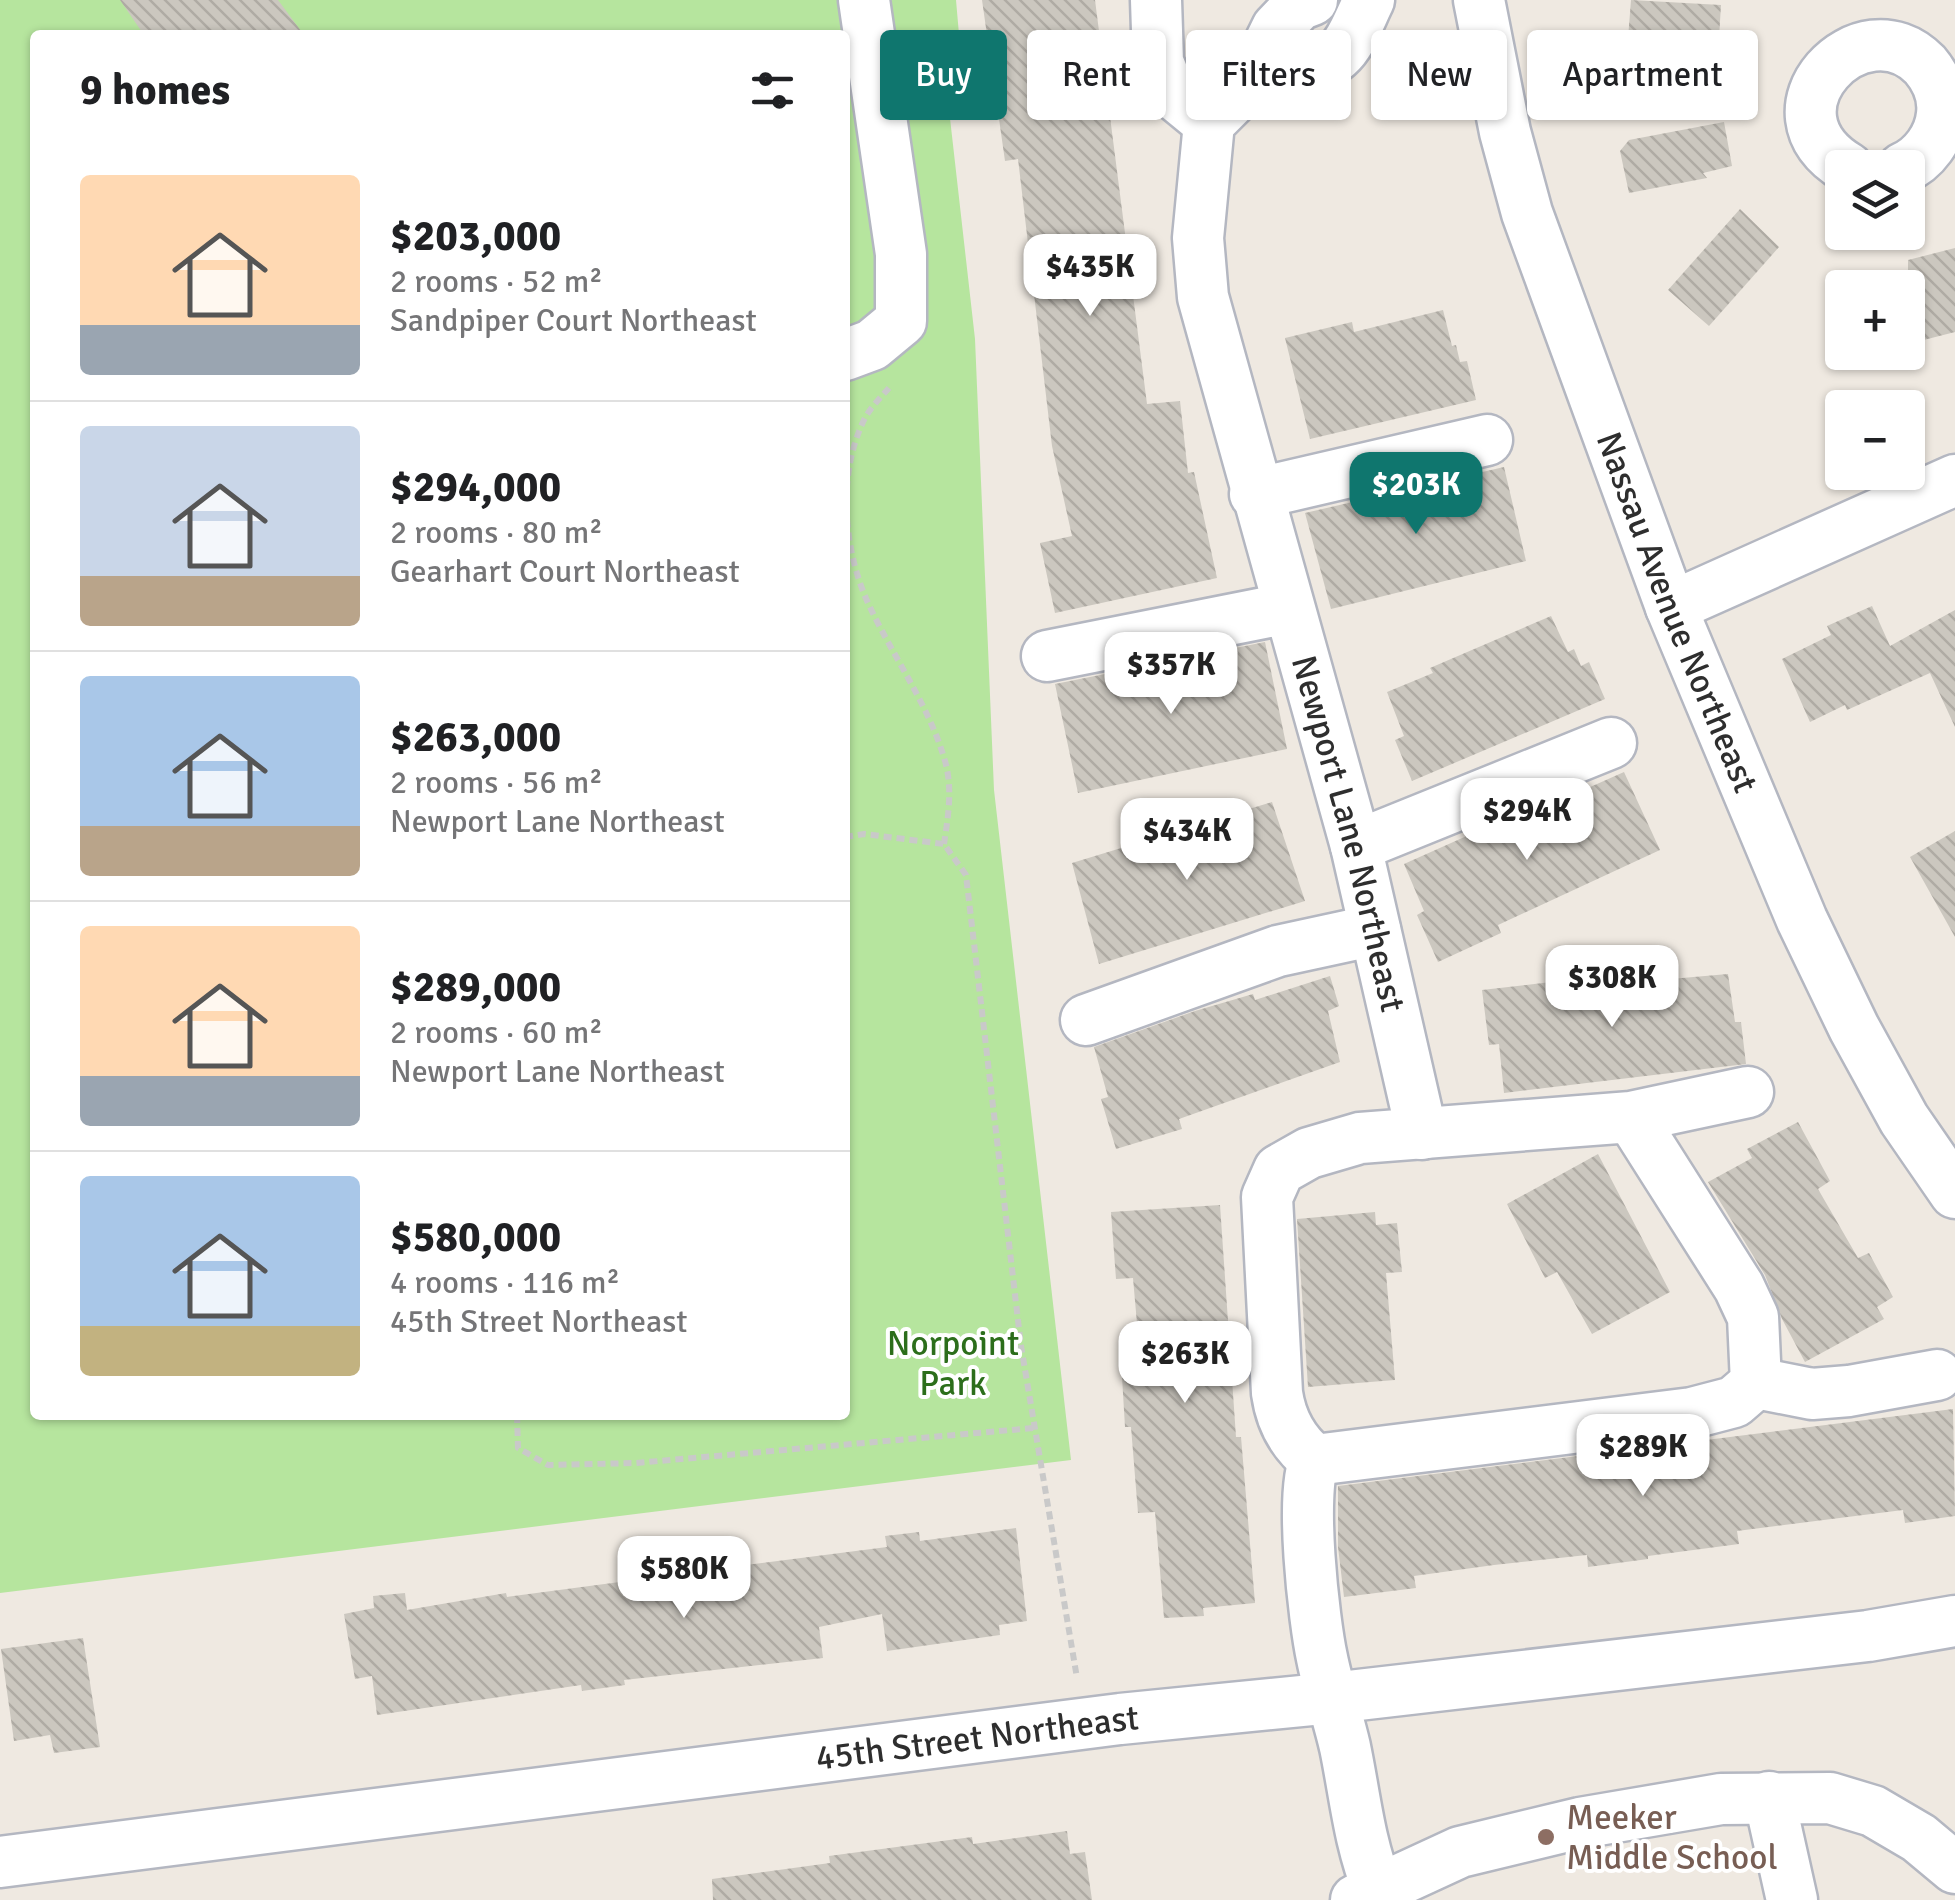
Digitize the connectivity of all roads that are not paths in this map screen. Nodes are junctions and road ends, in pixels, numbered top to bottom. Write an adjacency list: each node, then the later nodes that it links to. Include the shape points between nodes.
1 (864, 0): 13 (street, via 901,254 901,321 872,345)
2 (1156, 0): 10 (street, via 1158,62 1170,91)
3 (1312, 0): 6 (street)
4 (1369, 0): 7 (street)
5 (1479, 0): 17 (street, Nassau Avenue Northeast, via 1527,214)
6 (1277, 30)
7 (1351, 37)
8 (1944, 68): 11 (street, via 1882,43 1842,52 1813,93 1812,124); 12 (street, via 1938,133)
9 (1213, 120): 10 (street)
10 (1209, 124): 16 (street, Newport Lane Northeast, via 1198,238 1203,297)
11 (1826, 150)
12 (1925, 152)
13 (850, 352)
14 (1487, 440): 16 (street)
15 (1955, 480): 17 (street)
16 (1255, 494): 18 (street, Newport Lane Northeast)
17 (1671, 607): 27 (street, Nassau Avenue Northeast, via 1854,1028)
18 (1289, 608): 19 (street); 21 (street, Newport Lane Northeast)
19 (1047, 656)
20 (1611, 743): 21 (street)
21 (1356, 846): 22 (street, Newport Lane Northeast)
22 (1375, 930): 23 (street, via 1278,951); 26 (street, Newport Lane Northeast)
23 (1086, 1020)
24 (1748, 1092): 25 (street)
25 (1631, 1117): 26 (street); 29 (street, via 1746,1302)
26 (1422, 1134): 30 (street, via 1360,1138 1308,1154 1279,1170 1267,1198 1280,1415)
27 (1955, 1193)
28 (1937, 1375): 29 (street, via 1812,1394)
29 (1756, 1383): 30 (street, via 1734,1402 1692,1412)
30 (1315, 1460): 32 (street, via 1306,1502 1321,1655)
31 (1955, 1622): 32 (street, 45th Street Northeast)
32 (1332, 1698): 34 (street, 45th Street Northeast); 36 (street)
33 (1768, 1796): 35 (street, via 1830,1798 1873,1812); 36 (street, via 1580,1822 1460,1852); 37 (street)
34 (0, 1862)
35 (1955, 1868)
36 (1367, 1894)
37 (1792, 1900)

